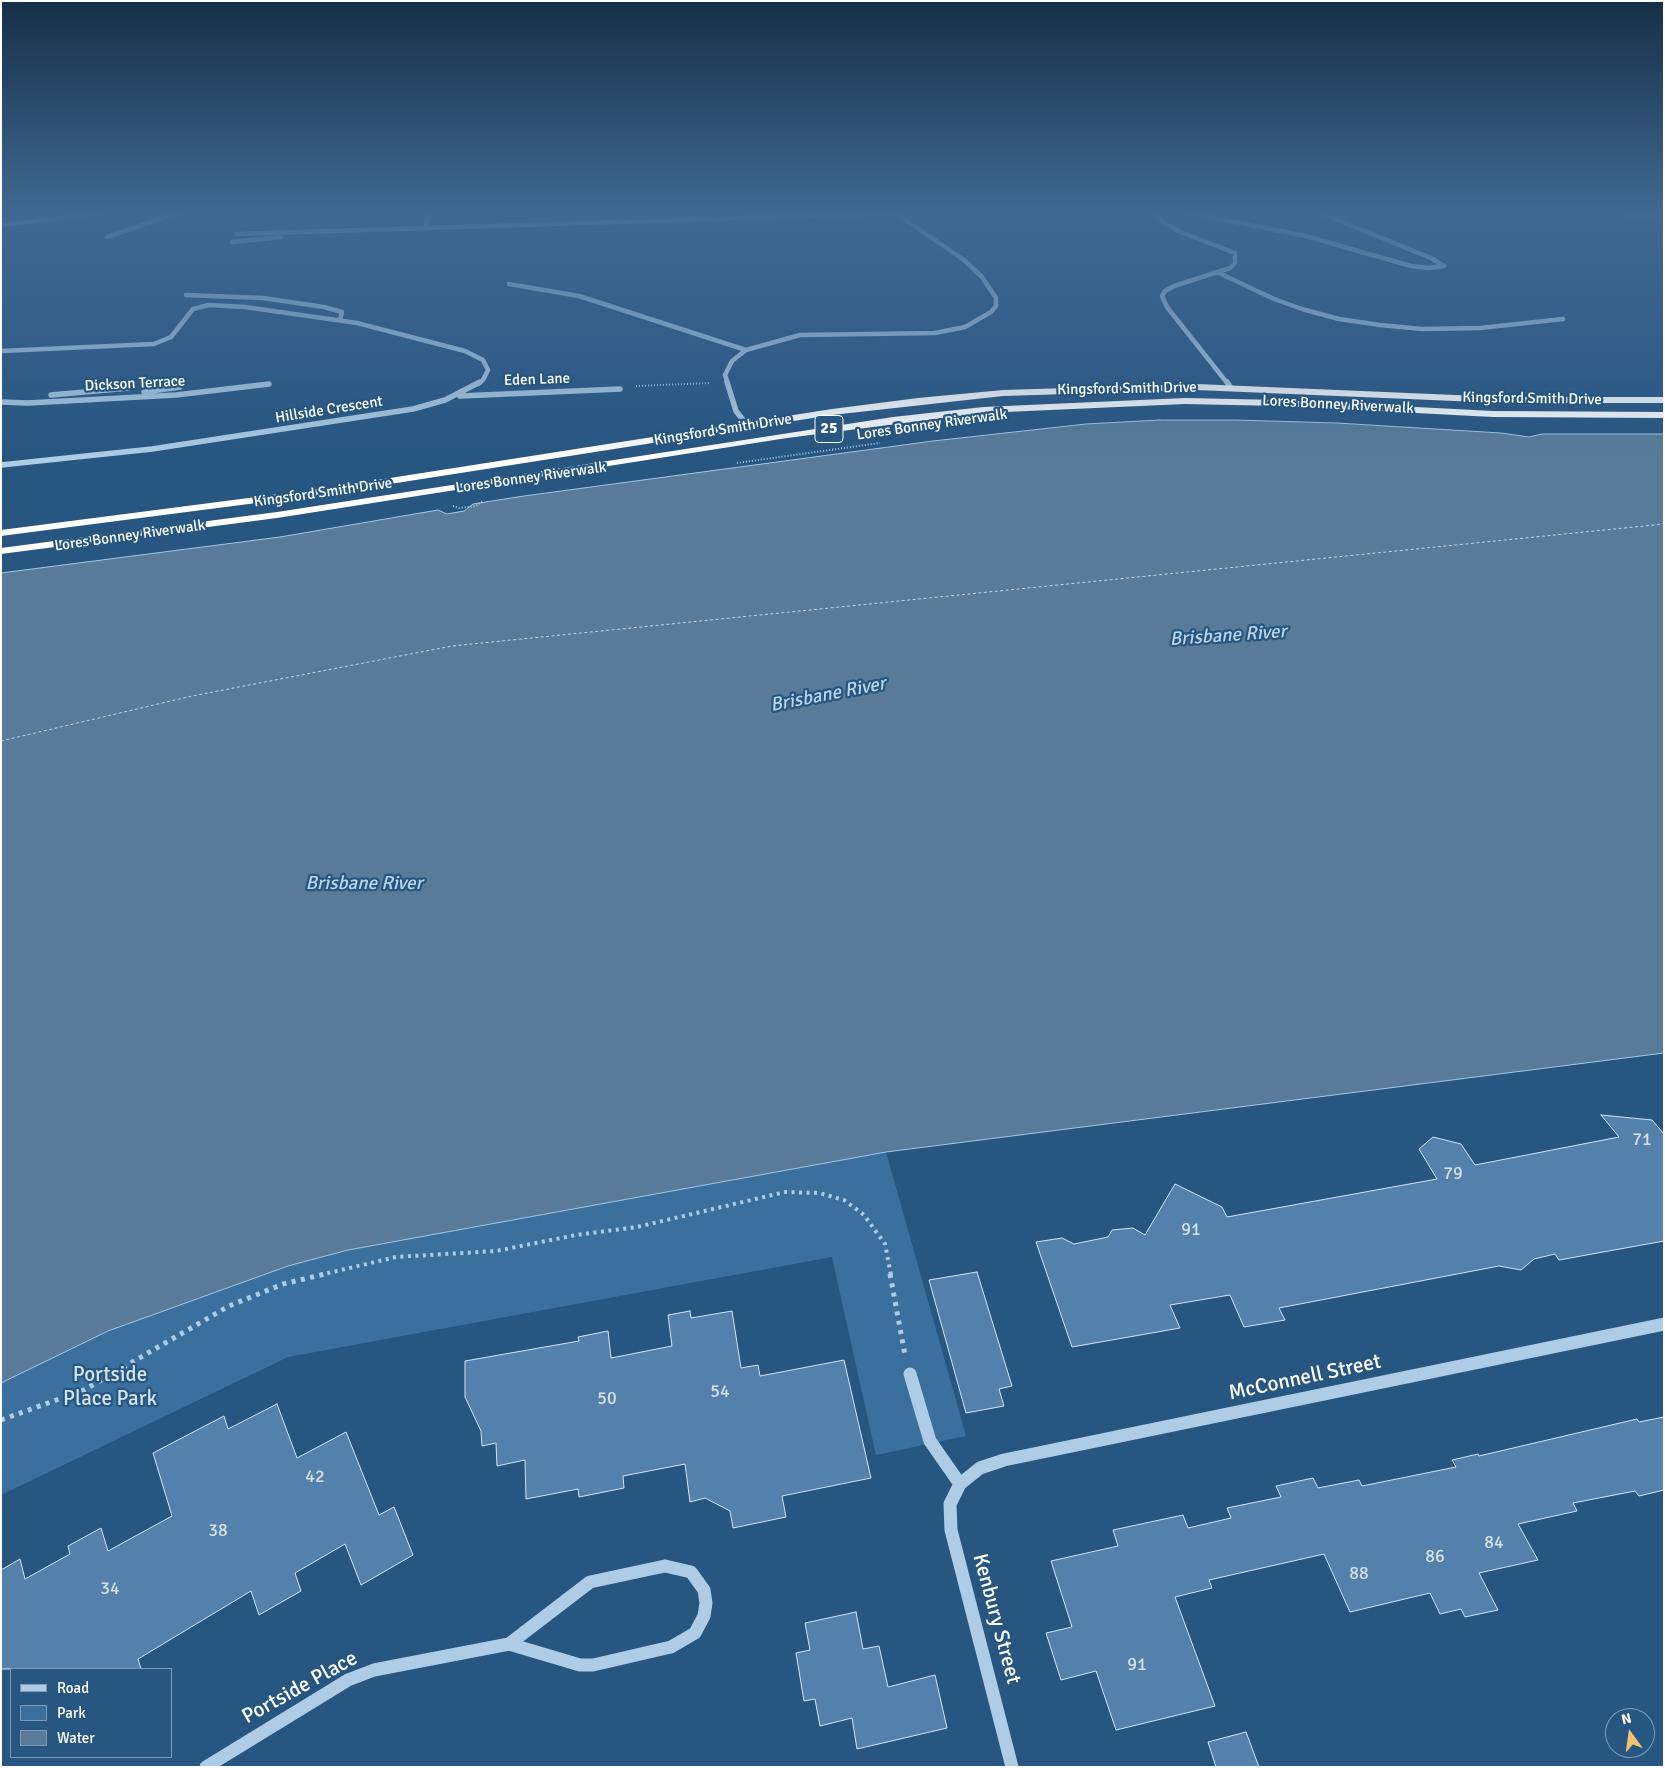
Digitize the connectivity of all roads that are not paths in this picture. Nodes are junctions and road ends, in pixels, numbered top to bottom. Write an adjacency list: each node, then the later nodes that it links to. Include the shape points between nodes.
1 (186, 295): 7 (street, Hillside Crescent, via 263,298 324,307 342,312)
2 (566, 295): 8 (street, via 590,299)
3 (994, 295): 8 (street, via 996,306 991,312 952,331 800,335)
4 (1163, 295): 13 (street, via 1162,298 1170,312)
5 (1267, 295): 6 (street, via 1297,308 1380,326 1480,328)
6 (1563, 319)
7 (340, 320): 9 (street, Hillside Crescent, via 237,306 201,305 189,312 171,337 154,344); 16 (street, Hillside Crescent, via 445,345 480,358 488,367 486,377 476,386)
8 (746, 350): 20 (street, via 734,358 725,375 736,412)
9 (1, 351)
10 (269, 384): 18 (street, Dickson Terrace, via 176,395)
11 (180, 387): 15 (street, Dickson Terrace, via 131,393)
12 (129, 388): 15 (street, Dickson Terrace)
13 (1232, 388): 17 (highway, Kingsford Smith Drive / 25, via 1502,400); 20 (highway, Kingsford Smith Drive / 25, via 1115,388 1003,393 875,406)
14 (620, 389): 16 (street, Eden Lane)
15 (68, 394): 18 (street, Dickson Terrace)
16 (454, 396): 21 (street, Hillside Crescent, via 413,409 369,417 152,449)
17 (1664, 400)
18 (1, 401)
19 (1664, 415): 23 (highway, Kingsford Smith Drive / 25, via 1502,414 1193,402 983,410 805,432 277,515)
20 (747, 426): 22 (highway, Kingsford Smith Drive / 25, via 326,491)
21 (1, 465)
22 (1, 533)
23 (1, 551)
24 (1664, 1324): 26 (street, McConnell Street, via 1004,1460 980,1468)
25 (908, 1369): 26 (street, via 930,1441)
26 (960, 1484): 29 (street, Kenbury Street, via 950,1504 951,1530)
27 (509, 1644): 27 (street, Portside Place, via 590,1582 676,1566 691,1572 704,1590 704,1616 695,1633 670,1647 580,1666); 28 (street, Portside Place, via 374,1670 348,1680)
28 (206, 1767)
29 (1012, 1767)

